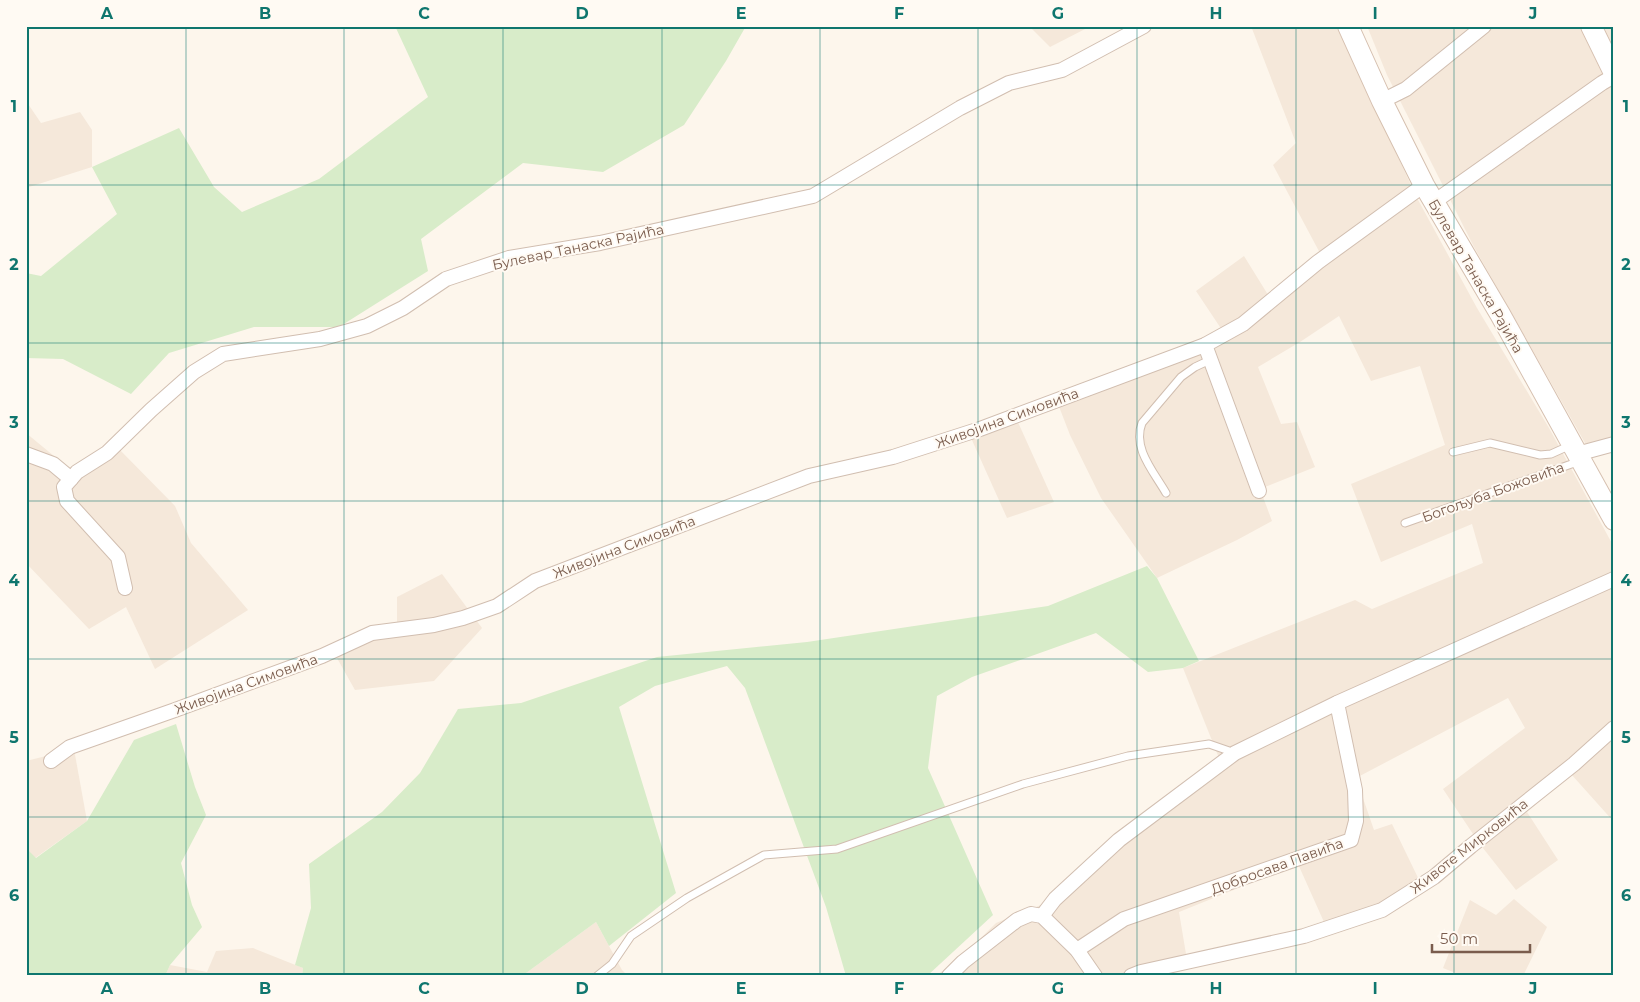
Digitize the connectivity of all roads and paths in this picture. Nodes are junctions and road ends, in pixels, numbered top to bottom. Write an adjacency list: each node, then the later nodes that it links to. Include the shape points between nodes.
1 (1144, 26): 14 (street, Булевар Танаска Рајића, via 1062,70 1009,83 960,108 813,196 600,243 509,258 446,279 403,308 367,326 320,339 223,354 194,372 150,410 107,454)
2 (1348, 26): 6 (main road, Булевар Танаска Рајића)
3 (1484, 26): 6 (street, via 1406,89)
4 (1592, 26): 5 (main road)
5 (1614, 75): 7 (street, Живојина Симовића)
6 (1382, 101): 7 (main road, Булевар Танаска Рајића)
7 (1429, 193): 8 (street, Живојина Симовића, via 1318,262 1243,324); 12 (main road, Булевар Танаска Рајића)
8 (1204, 345): 9 (street); 24 (street, Живојина Симовића, via 980,429 893,457 809,476 535,581 497,606 463,618 434,625 372,632 322,656 70,747)
9 (1210, 360): 15 (street); 16 (lane, via 1181,376 1138,432 1140,448)
10 (1614, 444): 12 (street)
11 (1453, 452): 12 (lane, via 1490,443 1540,455)
12 (1577, 453): 17 (main road, Булевар Танаска Рајића); 18 (lane, Богољуба Божовића)
13 (26, 454): 14 (street, via 53,464)
14 (71, 479): 20 (street, via 64,487 67,501 118,556)
15 (1258, 491)
16 (1166, 493)
17 (1614, 520)
18 (1406, 523)
19 (1614, 579): 21 (street)
20 (125, 588)
21 (1337, 702): 23 (street); 26 (street, Добросава Павића, via 1355,790 1356,821 1351,840 1124,919)
22 (1614, 728): 30 (street, Животе Мирковића, via 1434,877 1382,910 1304,936)
23 (1236, 753): 25 (street, via 1119,840 1054,899); 27 (lane, via 1209,744 1128,756 1023,784 837,849 764,855 687,898 631,936 612,964)
24 (51, 761)
25 (1042, 916): 26 (street); 28 (street, via 1031,914 1017,920)
26 (1077, 950): 29 (street)
27 (597, 976)
28 (949, 976)
29 (1094, 976)
30 (1132, 976)

